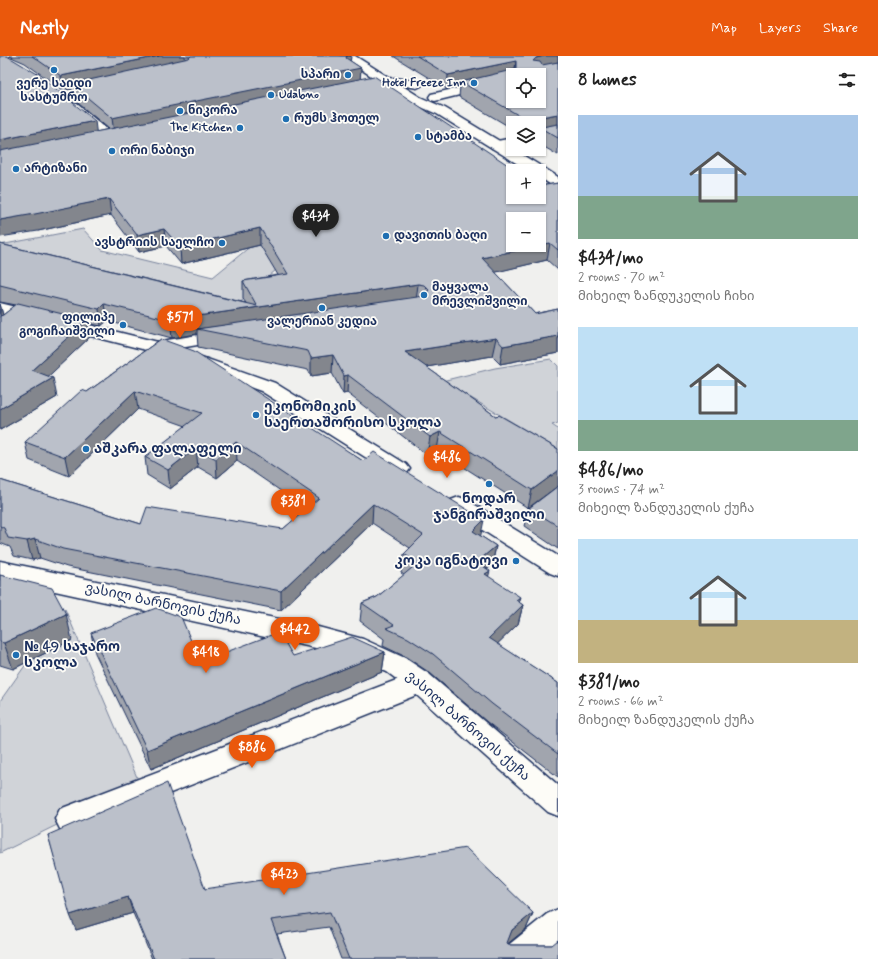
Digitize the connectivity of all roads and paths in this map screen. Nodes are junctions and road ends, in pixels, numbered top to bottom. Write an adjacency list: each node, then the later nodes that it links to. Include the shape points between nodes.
1 (347, 56): 3 (street)
2 (398, 71): 5 (street)
3 (388, 82): 5 (street); 6 (street); 9 (street, via 416,100)
4 (506, 82): 7 (street)
5 (417, 84): 7 (street)
6 (355, 88)
7 (435, 97): 9 (street)
8 (63, 99): 10 (street)
9 (441, 111): 12 (street)
10 (110, 139)
11 (506, 143): 12 (street)
12 (497, 145): 13 (street)
13 (528, 164)
14 (546, 175): 15 (street)
15 (558, 183)
16 (0, 308): 17 (street)
17 (20, 312): 18 (street); 20 (street)
18 (2, 326)
19 (240, 333): 20 (street)
20 (156, 347): 21 (street, via 268,387)
21 (416, 479)
22 (443, 496): 23 (street)
23 (558, 567)
24 (0, 570): 25 (street, ვასილ ბარნოვის ქუჩა, via 354,646 396,665)
25 (420, 682): 26 (street, ვასილ ბარნოვის ქუჩა); 27 (street)
26 (558, 803)
27 (70, 819)
28 (558, 925): 29 (street)
29 (518, 959)

